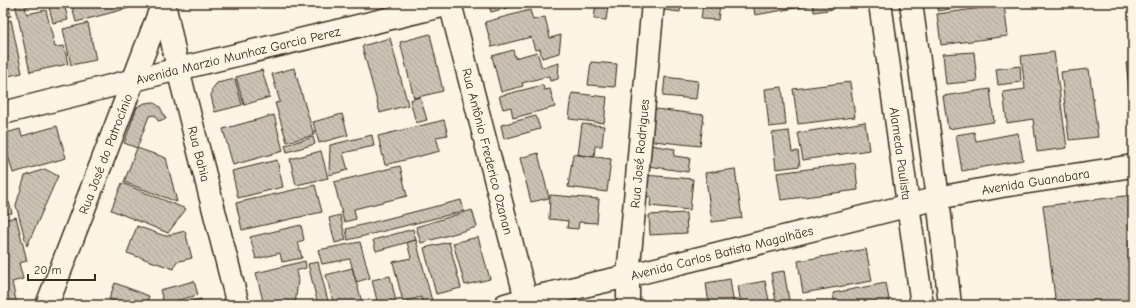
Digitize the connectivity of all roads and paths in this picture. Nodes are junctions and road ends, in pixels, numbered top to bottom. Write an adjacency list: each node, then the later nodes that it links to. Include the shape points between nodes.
1 (163, 3): 6 (street, Rua Bahia); 7 (street, Rua José do Patrocínio)
2 (653, 3): 12 (street, Rua José Rodrigues)
3 (880, 3): 11 (street, Alameda Paulista)
4 (911, 3): 10 (street)
5 (450, 4): 6 (street, Avenida Marzio Munhoz Garcia Perez); 13 (street, Rua Antônio Frederico Ozanan)
6 (178, 69): 7 (street, Avenida Marzio Munhoz Garcia Perez); 15 (street, Rua Bahia)
7 (133, 80): 8 (street, Avenida Marzio Munhoz Garcia Perez); 14 (street, Rua José do Patrocínio)
8 (3, 113)
9 (1133, 166): 10 (street, Avenida Guanabara)
10 (938, 198): 11 (street, Avenida Carlos Batista Magalhães); 19 (street)
11 (909, 205): 12 (street, Avenida Carlos Batista Magalhães); 18 (street, Alameda Paulista)
12 (628, 276): 13 (street, Avenida Carlos Batista Magalhães); 17 (street, Rua José Rodrigues)
13 (526, 299): 16 (street, Avenida Carlos Batista Magalhães)
14 (47, 305)
15 (238, 305)
16 (505, 305)
17 (628, 305)
18 (922, 305)
19 (950, 305)

